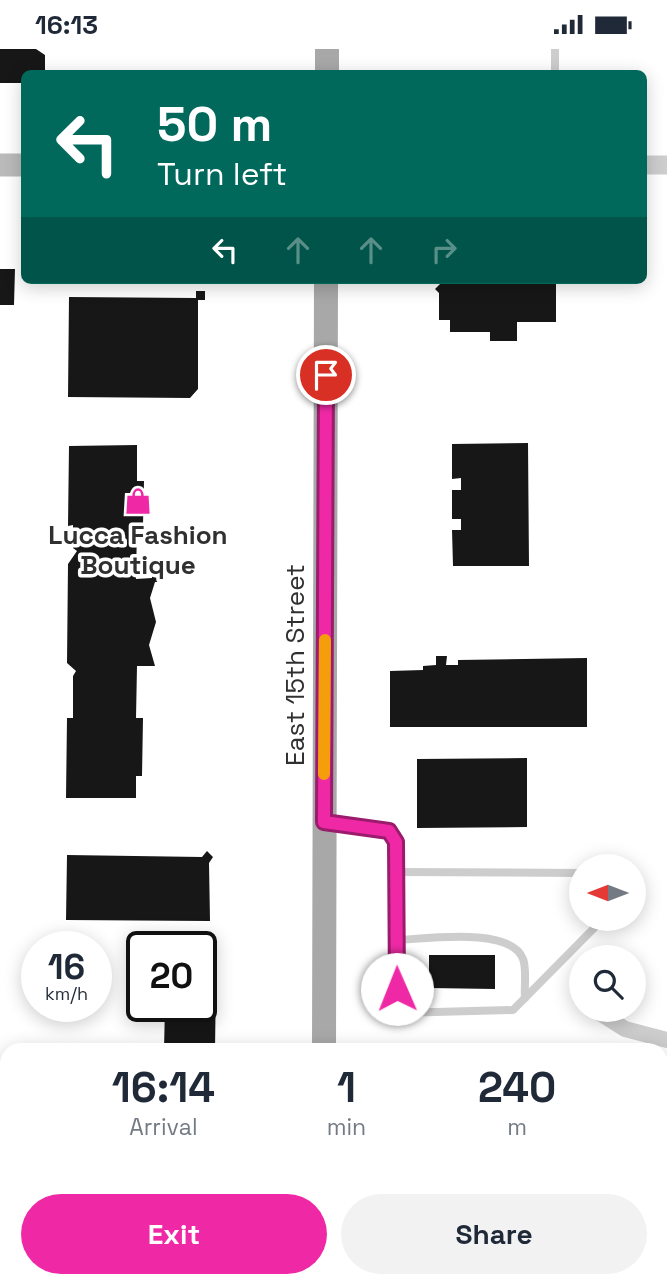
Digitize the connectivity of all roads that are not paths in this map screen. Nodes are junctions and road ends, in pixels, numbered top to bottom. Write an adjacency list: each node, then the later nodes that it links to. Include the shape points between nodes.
1 (327, 49): 3 (main road)
2 (555, 49): 4 (lane)
3 (327, 70)
4 (555, 70)
5 (0, 165): 6 (main road)
6 (21, 165)
7 (647, 165): 8 (street)
8 (667, 165)
9 (326, 284): 10 (main road, East 15th Street)
10 (324, 822): 11 (lane, via 389,831 396,842); 18 (main road, East 15th Street)
11 (397, 872): 12 (lane); 14 (lane)
12 (569, 873)
13 (591, 931): 15 (lane)
14 (397, 940): 15 (lane, via 474,937 510,943 523,958); 15 (lane, via 398,1013 513,1010)
15 (525, 998)
16 (614, 1022): 17 (street)
17 (667, 1040)
18 (324, 1043)

